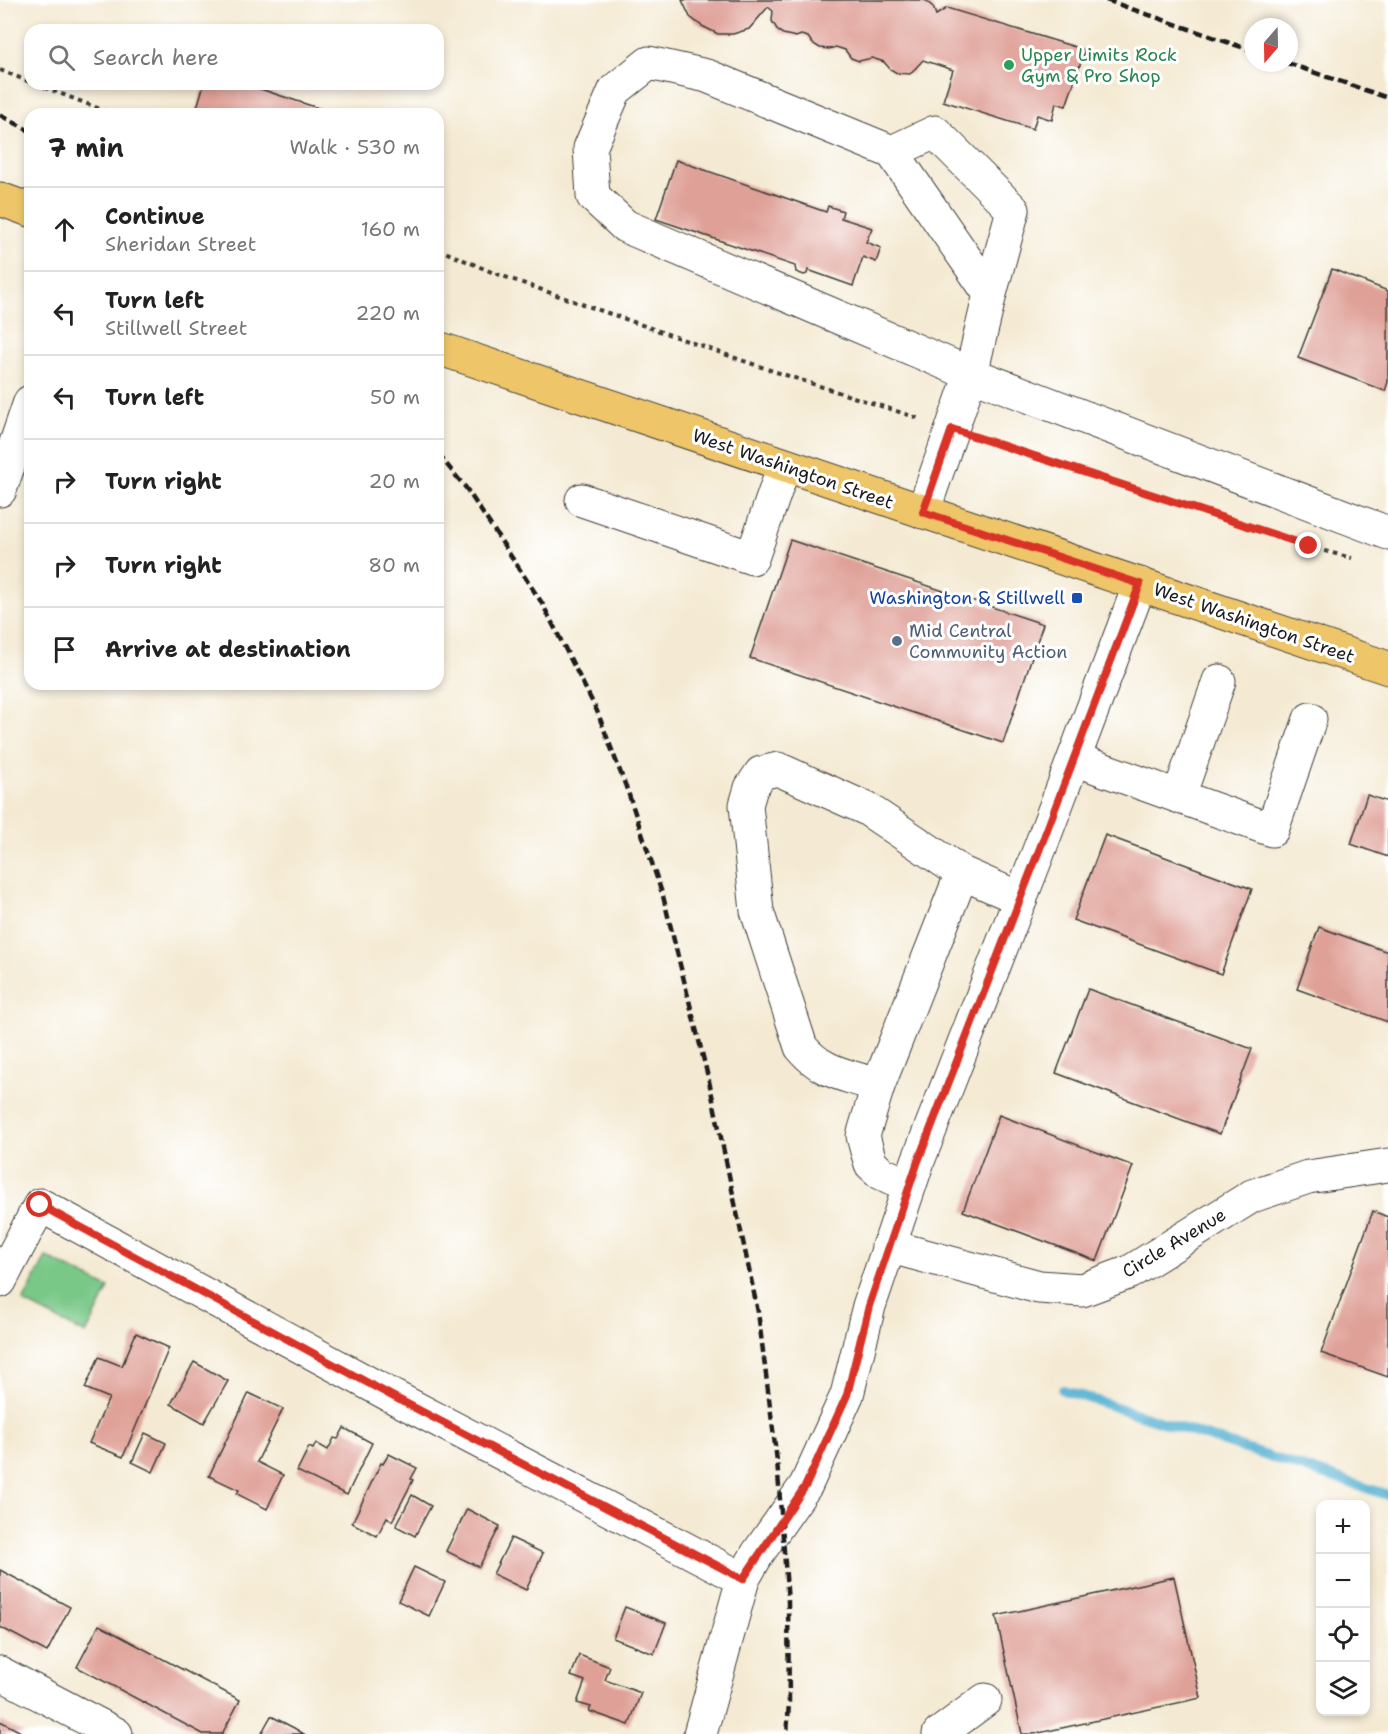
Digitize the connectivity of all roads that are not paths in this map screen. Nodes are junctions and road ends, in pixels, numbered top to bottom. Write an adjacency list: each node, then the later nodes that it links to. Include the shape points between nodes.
1 (892, 152): 4 (street); 4 (street, via 935,132 1013,210); 6 (street, via 707,76 649,63 615,90 590,148 593,196 625,226)
2 (0, 199): 3 (main road)
3 (24, 208)
4 (990, 294): 6 (street)
5 (444, 350): 8 (main road, West Washington Street)
6 (971, 374): 11 (street); 12 (street)
7 (24, 420): 9 (street)
8 (784, 466): 10 (street, via 752,558); 11 (main road, West Washington Street)
9 (0, 490)
10 (582, 500)
11 (923, 512): 13 (main road, West Washington Street)
12 (1388, 533)
13 (1140, 584): 14 (main road, West Washington Street); 17 (street)
14 (1388, 668)
15 (1219, 681): 18 (street)
16 (1310, 719): 18 (street, via 1272,830)
17 (1074, 759): 18 (street); 20 (street)
18 (1179, 796)
19 (962, 873): 20 (street); 21 (street); 21 (street, via 867,809 778,769 761,773 751,788 746,805 757,911 801,1047 827,1070)
20 (1020, 898): 23 (street)
21 (878, 1086): 23 (street, via 863,1136 867,1151 881,1173)
22 (1388, 1165): 24 (street, Circle Avenue, via 1308,1178 1252,1196 1130,1272 1082,1290 1039,1287)
23 (909, 1186): 24 (street)
24 (888, 1246): 26 (street, via 847,1395 824,1449 806,1485)
25 (0, 1281): 26 (street, via 40,1205 392,1396)
26 (743, 1579): 30 (street)
27 (0, 1673): 29 (street)
28 (985, 1700): 31 (street)
29 (116, 1734)
30 (700, 1734)
31 (939, 1734)

